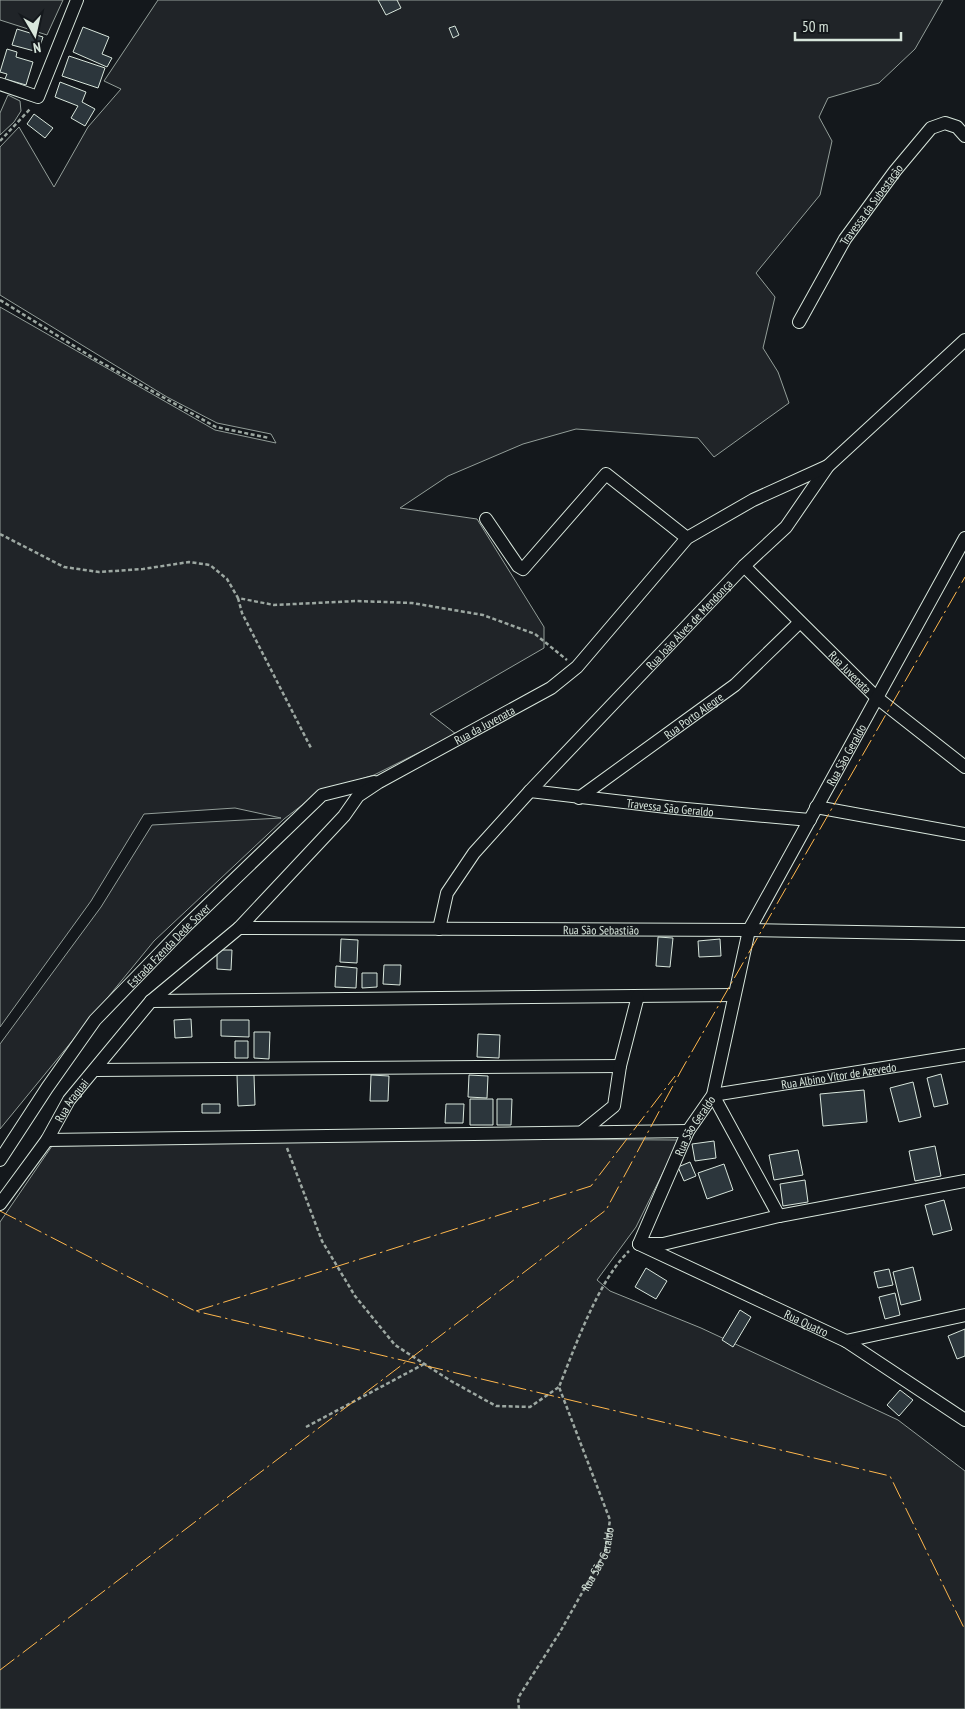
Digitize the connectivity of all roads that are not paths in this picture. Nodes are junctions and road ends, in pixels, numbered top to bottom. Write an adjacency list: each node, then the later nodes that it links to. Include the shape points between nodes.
1 (77, 0): 2 (street, via 40,92)
2 (0, 84)
3 (965, 136): 4 (street, Travessa da Subestação, via 957,127 945,123 931,128 845,239)
4 (799, 322)
5 (965, 340): 6 (street, Rua João Alves de Mendonça)
6 (828, 466): 8 (street, Rua da Juvenata, via 753,500); 10 (street, Rua João Alves de Mendonça, via 786,527)
7 (486, 519): 8 (street, via 522,569 606,474)
8 (686, 538): 14 (street, Rua da Juvenata, via 577,667 551,688)
9 (965, 538): 12 (street, Rua São Geraldo)
10 (744, 566): 11 (street, Rua Juvenata); 15 (street, Rua João Alves de Mendonça)
11 (799, 623): 12 (street, Rua Juvenata); 16 (street, Rua Porto Alegre, via 735,685)
12 (876, 697): 13 (street, Rua Juvenata); 17 (street, Rua São Geraldo)
13 (965, 767)
14 (379, 782): 20 (street, Rua da Juvenata, via 358,796 344,816); 34 (street, Estrada Fzenda Dede Sover, via 322,795 187,925 95,1020)
15 (530, 791): 16 (street, Travessa São Geraldo); 21 (street, Rua João Alves de Mendonça, via 461,871 447,893)
16 (579, 798): 18 (street, Travessa São Geraldo)
17 (816, 807): 18 (street, Rua São Geraldo); 19 (street)
18 (810, 820): 22 (street, Rua São Geraldo)
19 (965, 834)
20 (239, 928): 21 (street, Rua São Sebastião); 26 (street, Rua da Juvenata)
21 (439, 929): 22 (street, Rua São Sebastião)
22 (749, 930): 23 (street, Rua São Sebastião); 24 (street, Rua São Geraldo)
23 (965, 934)
24 (734, 995): 25 (street); 30 (street, Rua São Geraldo)
25 (638, 996): 26 (street); 28 (street)
26 (151, 1001): 29 (street, Rua Araguai)
27 (965, 1055): 30 (street, Rua Albino Vitor de Azevedo)
28 (620, 1066): 29 (street); 32 (street, via 614,1106)
29 (96, 1070): 33 (street, Rua Araguai, via 69,1100)
30 (713, 1095): 31 (street, Rua São Geraldo); 37 (street)
31 (688, 1131): 32 (street); 38 (street, Rua São Geraldo)
32 (582, 1132): 33 (street)
33 (47, 1140): 36 (street, Rua Araguai)
34 (0, 1160)
35 (965, 1181): 37 (street)
36 (0, 1204)
37 (779, 1216): 38 (street, via 664,1244)
38 (639, 1244): 40 (street, Rua Quatro)
39 (965, 1315): 40 (street)
40 (846, 1342): 41 (street, Rua Quatro)
41 (965, 1420)

